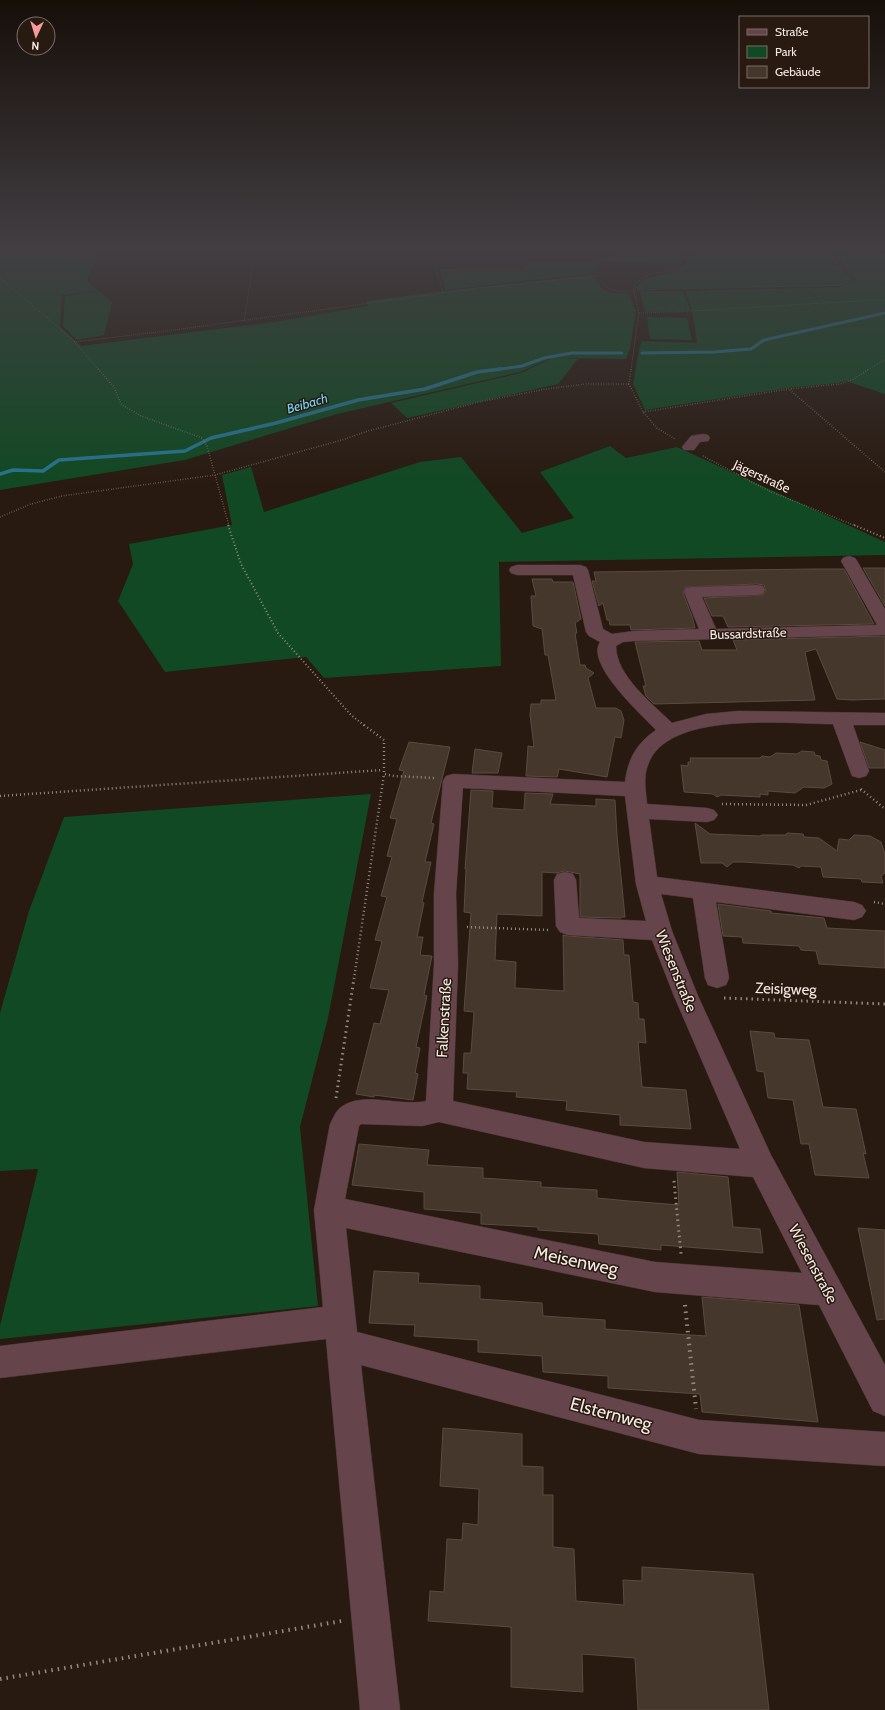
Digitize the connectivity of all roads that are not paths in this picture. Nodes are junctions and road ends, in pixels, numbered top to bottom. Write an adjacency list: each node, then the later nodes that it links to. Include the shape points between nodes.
1 (703, 438): 2 (street, via 696,439)
2 (689, 447)
3 (849, 561): 6 (street)
4 (517, 570): 9 (street, via 580,570 595,632)
5 (757, 590): 8 (street, via 692,592)
6 (885, 624)
7 (885, 630): 8 (street, Bussardstraße)
8 (710, 634): 9 (street, Bussardstraße, via 634,636)
9 (611, 641): 12 (street, via 606,652 613,671)
10 (842, 718): 11 (street, Wiesenstraße); 12 (street, Wiesenstraße, via 738,717 706,720); 13 (street)
11 (885, 720)
12 (668, 731): 14 (street, Wiesenstraße, via 652,742 637,766)
13 (860, 780)
14 (636, 800): 15 (street); 17 (street, Wiesenstraße); 22 (street, Falkenstraße, via 452,781 445,894 446,964)
15 (713, 809)
16 (565, 880): 20 (street, via 568,926)
17 (647, 884): 18 (street); 20 (street, Wiesenstraße)
18 (703, 891): 19 (street); 21 (street)
19 (854, 911)
20 (660, 931): 23 (street, Wiesenstraße)
21 (717, 978)
22 (439, 1110): 23 (street, via 644,1155); 24 (street, via 422,1114 357,1112 349,1117 344,1124)
23 (761, 1164): 25 (street, Wiesenstraße)
24 (329, 1210): 25 (street, Meisenweg, via 669,1278); 26 (street)
25 (827, 1290): 28 (street, Wiesenstraße)
26 (342, 1332): 27 (street); 29 (street, Elsternweg, via 699,1436); 30 (street)
27 (0, 1362)
28 (885, 1399)
29 (885, 1449)
30 (380, 1710)

